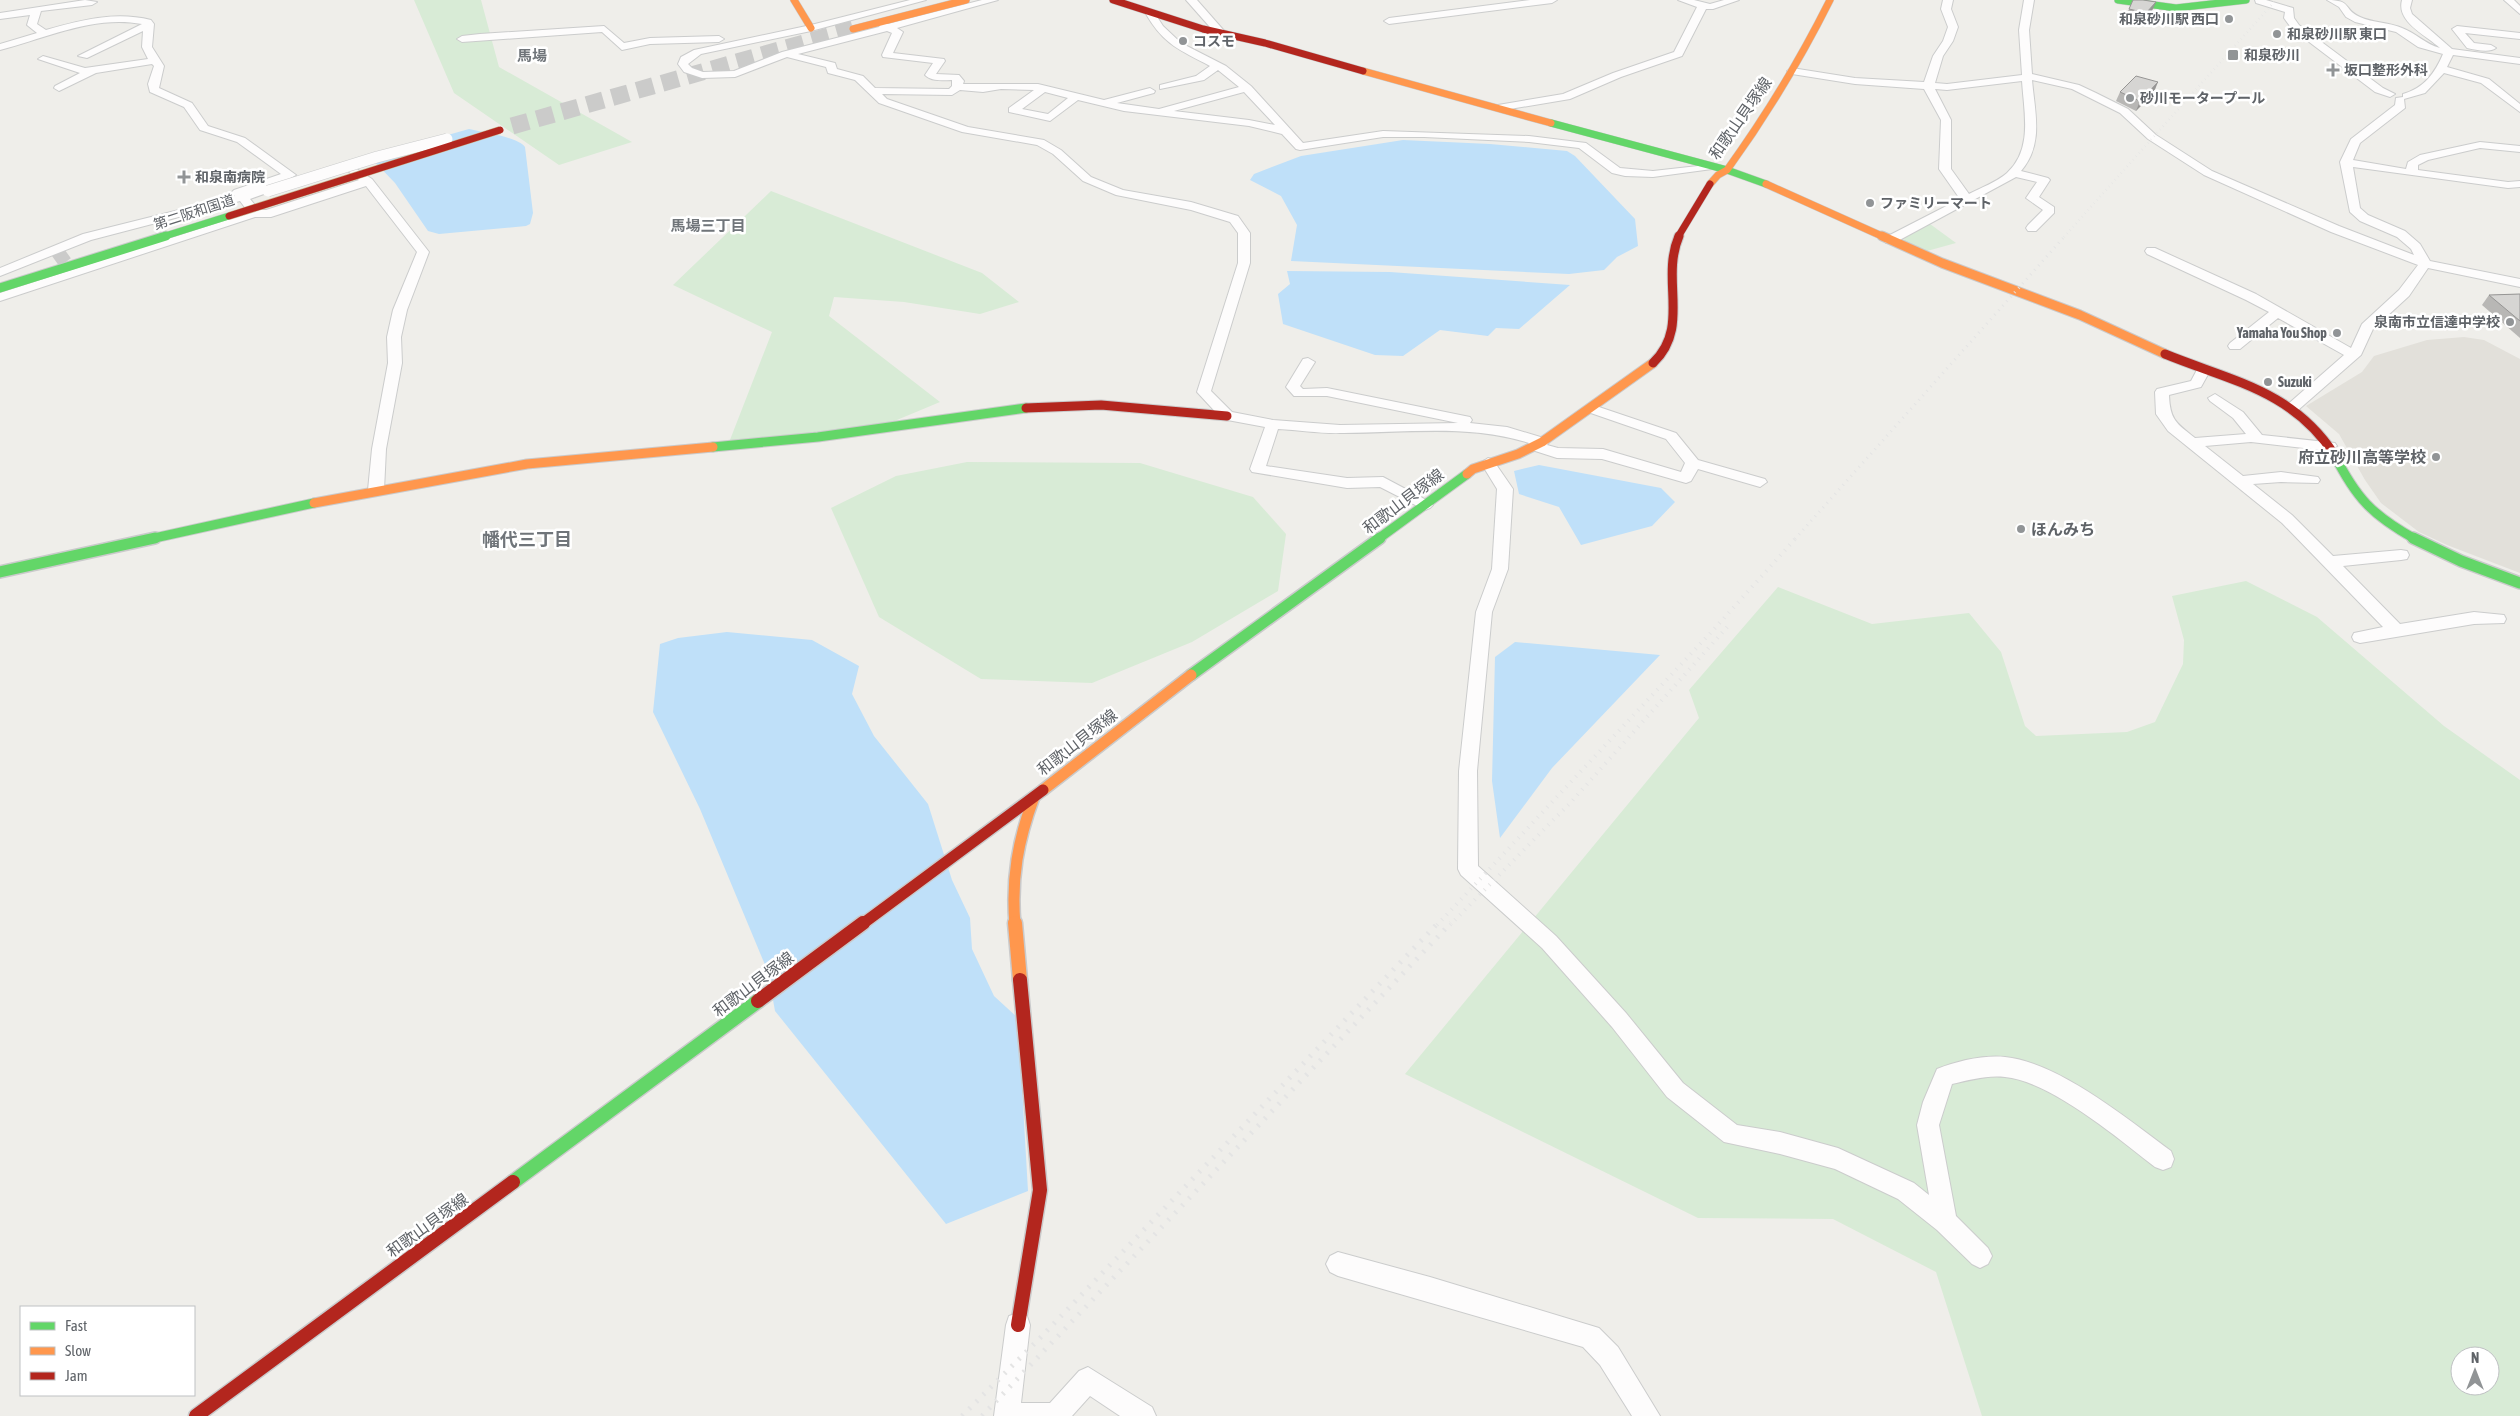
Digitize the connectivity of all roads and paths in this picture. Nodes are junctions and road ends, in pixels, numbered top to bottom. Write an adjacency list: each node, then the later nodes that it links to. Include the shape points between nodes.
1 (794, 0): 29 (main road)
2 (921, 0): 29 (street)
3 (946, 0): 4 (main road, via 849,28)
4 (966, 0)
5 (993, 0): 28 (street)
6 (1112, 0): 23 (main road)
7 (1191, 0): 31 (street)
8 (1552, 0): 26 (street)
9 (1683, 0): 20 (street)
10 (1734, 0): 20 (street, via 1710,7)
11 (1830, 0): 46 (main road, 和歌山貝塚線)
12 (1948, 0): 50 (street, via 1946,9 1953,27 1938,56)
13 (2029, 0): 47 (street, via 2024,30)
14 (2118, 0): 15 (main road, via 2176,8)
15 (2252, 0): 56 (street, via 2290,10 2289,18 2295,27 2379,90)
16 (2332, 0): 37 (street, via 2343,5 2358,20 2400,30 2422,45)
17 (2407, 0): 37 (street, via 2404,6 2409,19 2442,42)
18 (2509, 0): 21 (street)
19 (93, 1): 22 (street); 25 (street)
20 (1703, 5): 59 (street, via 1678,54 1617,74 1566,97)
21 (2520, 10)
22 (35, 11): 24 (street); 30 (street, via 32,25)
23 (1151, 14): 31 (main road); 43 (street, via 1158,30 1168,40)
24 (0, 16)
25 (88, 21): 27 (street, via 132,19); 30 (street)
26 (1389, 21)
27 (149, 24): 39 (street); 42 (street, via 145,41)
28 (884, 26): 38 (street); 48 (street, via 898,32 888,55 940,61 930,75 955,77 959,81)
29 (810, 28): 33 (street)
30 (44, 33): 35 (street)
31 (1221, 33): 59 (main road)
32 (2520, 36): 36 (street, via 2457,29 2471,46)
33 (766, 37): 34 (street, via 650,41 622,47 604,29); 38 (street, via 698,52 685,59 683,64 694,73 735,74)
34 (462, 38)
35 (0, 47)
36 (2520, 51)
37 (2449, 53): 41 (street); 44 (street)
38 (786, 54): 54 (street, via 831,65 832,71 859,78)
39 (83, 56)
40 (43, 59): 45 (street, via 85,71)
41 (2520, 61)
42 (155, 62): 45 (street); 73 (street, via 159,66 154,90 188,105 204,128 241,140 290,175 238,192)
43 (1217, 66): 49 (street, via 1200,78); 53 (street)
44 (2442, 69): 56 (street, via 2421,92); 60 (street, via 2485,81)
45 (93, 70): 51 (street)
46 (1792, 71): 50 (street, via 1855,81); 68 (main road, 和歌山貝塚線, via 1776,100)
47 (2027, 76): 50 (street); 69 (street, via 2031,142 2026,158); 80 (street, via 2092,94 2124,111 2152,137 2208,173 2335,229)
48 (957, 87): 52 (street); 54 (street, via 952,92)
49 (1164, 87)
50 (1928, 87): 74 (street, via 1946,120 1944,169)
51 (59, 88)
52 (1042, 88): 57 (street); 57 (street, via 1013,110 1050,118)
53 (1247, 88): 61 (street); 62 (street)
54 (872, 91): 94 (street, via 883,101 966,130 1040,142 1088,178 1120,193 1191,206 1234,219 1244,232 1244,263 1204,392)
55 (1150, 91): 58 (street)
56 (2399, 96): 66 (street, via 2401,106 2356,141)
57 (1074, 98): 58 (street)
58 (1102, 104): 61 (street)
59 (1498, 108): 67 (main road)
60 (2520, 109)
61 (1153, 112): 62 (street, via 1249,122)
62 (1286, 131): 67 (street, via 1300,147 1383,134 1424,134 1582,145 1616,171 1625,173 1653,174)
63 (447, 139): 64 (main road, 第二阪和国道, bridge, via 503,125); 73 (street, bridge); 75 (main road, 第二阪和国道, bridge)
64 (467, 140): 75 (main road, 第二阪和国道, bridge); 76 (street, bridge)
65 (2519, 143): 70 (street, via 2480,144 2433,154 2412,164)
66 (2346, 162): 70 (street); 80 (street, via 2354,209 2364,218 2401,234 2416,247)
67 (1712, 166): 68 (main road)
68 (1727, 170): 78 (main road); 92 (main road, 和歌山貝塚線, via 1718,175 1702,194 1673,251 1673,337 1670,346 1663,356)
69 (2014, 172): 74 (street); 77 (street, via 2044,180 2032,198 2050,210)
70 (2412, 172): 72 (street)
71 (368, 181): 73 (street, via 346,164); 76 (street, via 267,214); 106 (street, via 423,252 400,310 394,337 396,363 379,449)
72 (2520, 184)
73 (242, 196): 76 (street); 81 (street, via 87,237)
74 (1968, 200): 78 (street)
75 (228, 213): 82 (main road, 第二阪和国道); 84 (main road, 第二阪和国道)
76 (256, 214): 85 (street, via 72,271)
77 (2032, 228)
78 (1890, 240): 90 (main road)
79 (2151, 251): 86 (street)
80 (2425, 264): 83 (street); 88 (street, via 2404,293 2367,327)
81 (0, 272)
82 (0, 280)
83 (2520, 283)
84 (0, 288)
85 (0, 297)
86 (2277, 312): 87 (street); 88 (street)
87 (2235, 346)
88 (2353, 355): 93 (street)
89 (1308, 362): 96 (street, via 1293,387 1299,393 1326,392 1469,421)
90 (2204, 369): 93 (main road, via 2275,396); 98 (street, via 2196,384 2162,392 2163,414 2173,428)
91 (2215, 398): 97 (street, via 2238,415)
92 (1590, 408): 99 (main road, 和歌山貝塚線); 102 (street, via 1671,436)
93 (2292, 408): 100 (main road, via 2309,421)
94 (1227, 416): 95 (street); 106 (main road, via 1095,405 1047,405 818,437 526,464)
95 (1273, 424): 96 (street, via 1340,429); 107 (street, via 1256,468 1347,483 1383,482)
96 (1480, 427): 99 (street, via 1507,431)
97 (2257, 438): 98 (street); 100 (street)
98 (2191, 442): 104 (street)
99 (1538, 444): 101 (main road, 和歌山貝塚線); 102 (street, via 1557,453 1603,454 1686,478)
100 (2330, 446): 111 (main road, via 2364,502 2382,520 2457,561)
101 (1488, 463): 107 (main road, 和歌山貝塚線, via 1473,468); 117 (street, via 1505,489 1500,569 1484,612 1468,770 1468,869 1550,942 1676,1090 1732,1135 1780,1143 1838,1159 1906,1191)
102 (1693, 463): 105 (street)
103 (2313, 480): 104 (street, via 2281,477)
104 (2239, 481): 109 (street, via 2287,519)
105 (1760, 482)
106 (376, 490): 110 (main road)
107 (1425, 505): 115 (main road, 和歌山貝塚線, via 1167,692)
108 (2401, 555): 109 (street)
109 (2329, 562): 113 (street)
110 (0, 572)
111 (2520, 583)
112 (2498, 619): 113 (street, via 2474,618)
113 (2397, 631): 114 (street)
114 (2360, 637)
115 (1034, 797): 120 (main road, via 1022,829 1012,892 1040,1190); 121 (main road, 和歌山貝塚線)
116 (2162, 1159): 117 (street, via 2120,1126 2049,1083 2012,1068 1977,1068 1945,1076 1928,1125)
117 (1945, 1222): 118 (street)
118 (1980, 1256)
119 (1338, 1264): 124 (street, via 1590,1337 1609,1356)
120 (1018, 1325): 122 (street)
121 (196, 1416)
122 (1007, 1416): 123 (street, via 1055,1416 1088,1380)
123 (1143, 1416)
124 (1647, 1416)

